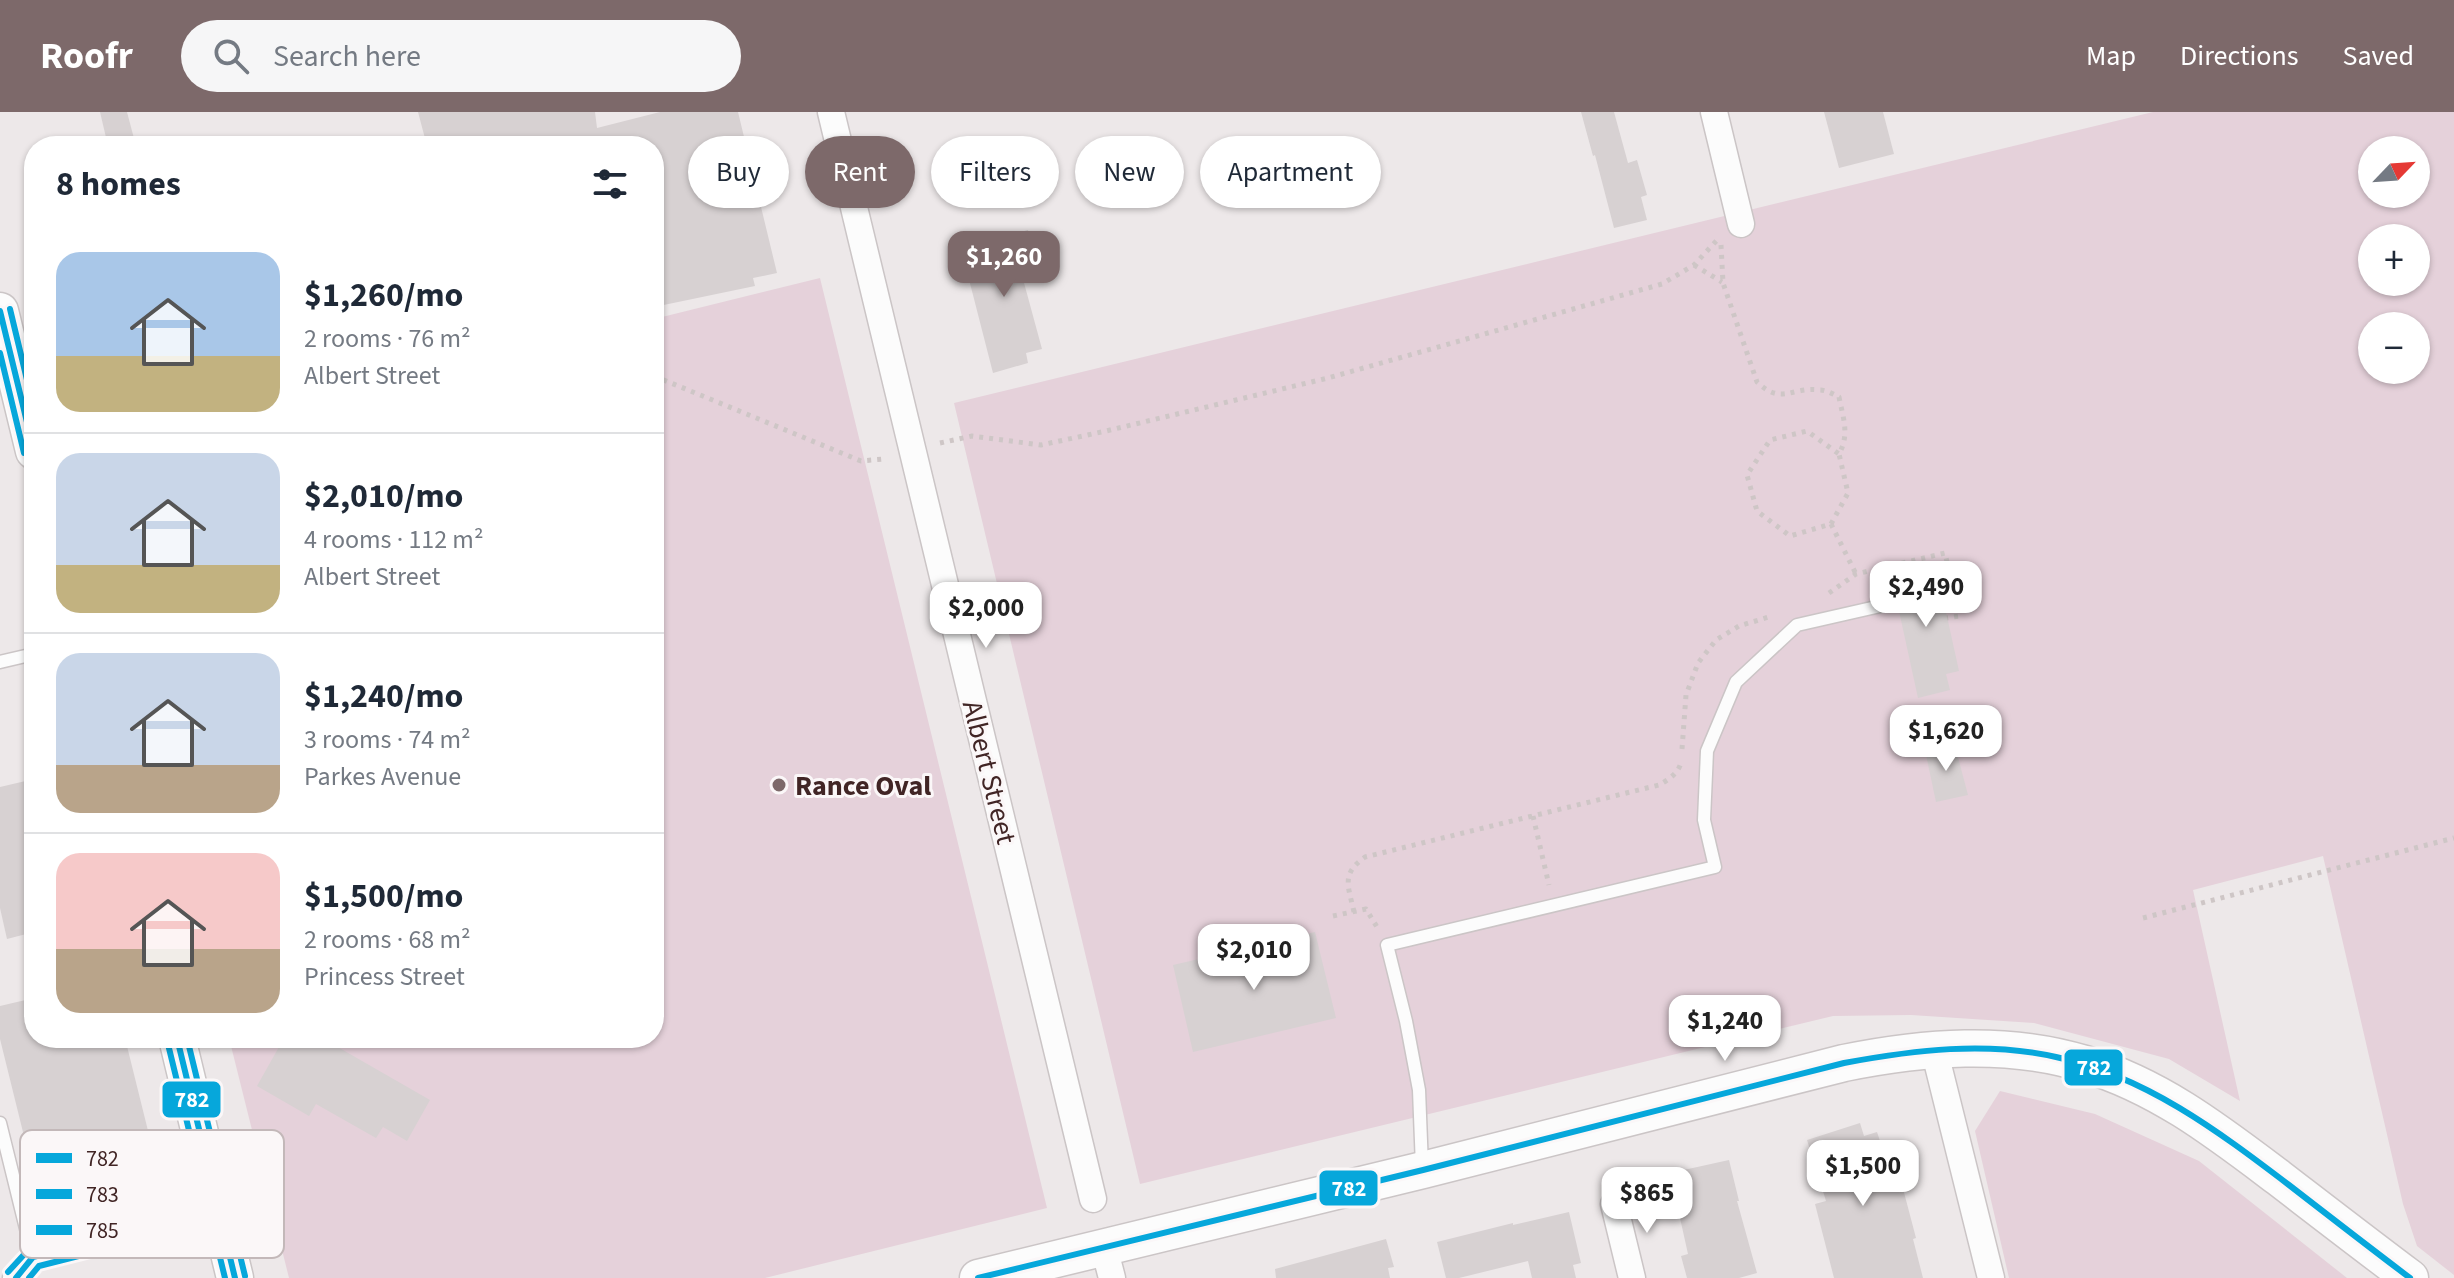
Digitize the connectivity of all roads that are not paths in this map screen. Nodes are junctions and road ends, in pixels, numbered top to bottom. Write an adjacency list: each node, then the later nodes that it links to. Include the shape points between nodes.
1 (831, 112): 14 (street, Albert Street)
2 (1714, 112): 3 (street)
3 (1731, 230)
4 (0, 311): 5 (street)
5 (24, 410)
6 (1898, 602): 13 (lane, via 1797,625 1736,682 1707,751 1704,820 1715,867 1387,945 1419,1090)
7 (24, 656): 8 (lane)
8 (0, 662)
9 (179, 1048): 12 (street)
10 (1934, 1049): 13 (street, via 1844,1063); 23 (street); 24 (street, via 2045,1054 2103,1069 2144,1087 2195,1116)
11 (0, 1123): 19 (lane)
12 (199, 1130)
13 (1423, 1170): 18 (street)
14 (1093, 1199)
15 (1614, 1204): 22 (street)
16 (51, 1258): 19 (street)
17 (230, 1258): 20 (street)
18 (1108, 1262): 21 (street)
19 (19, 1267)
20 (235, 1278)
21 (978, 1278)
22 (1632, 1278)
23 (1991, 1278)
24 (2410, 1278)

